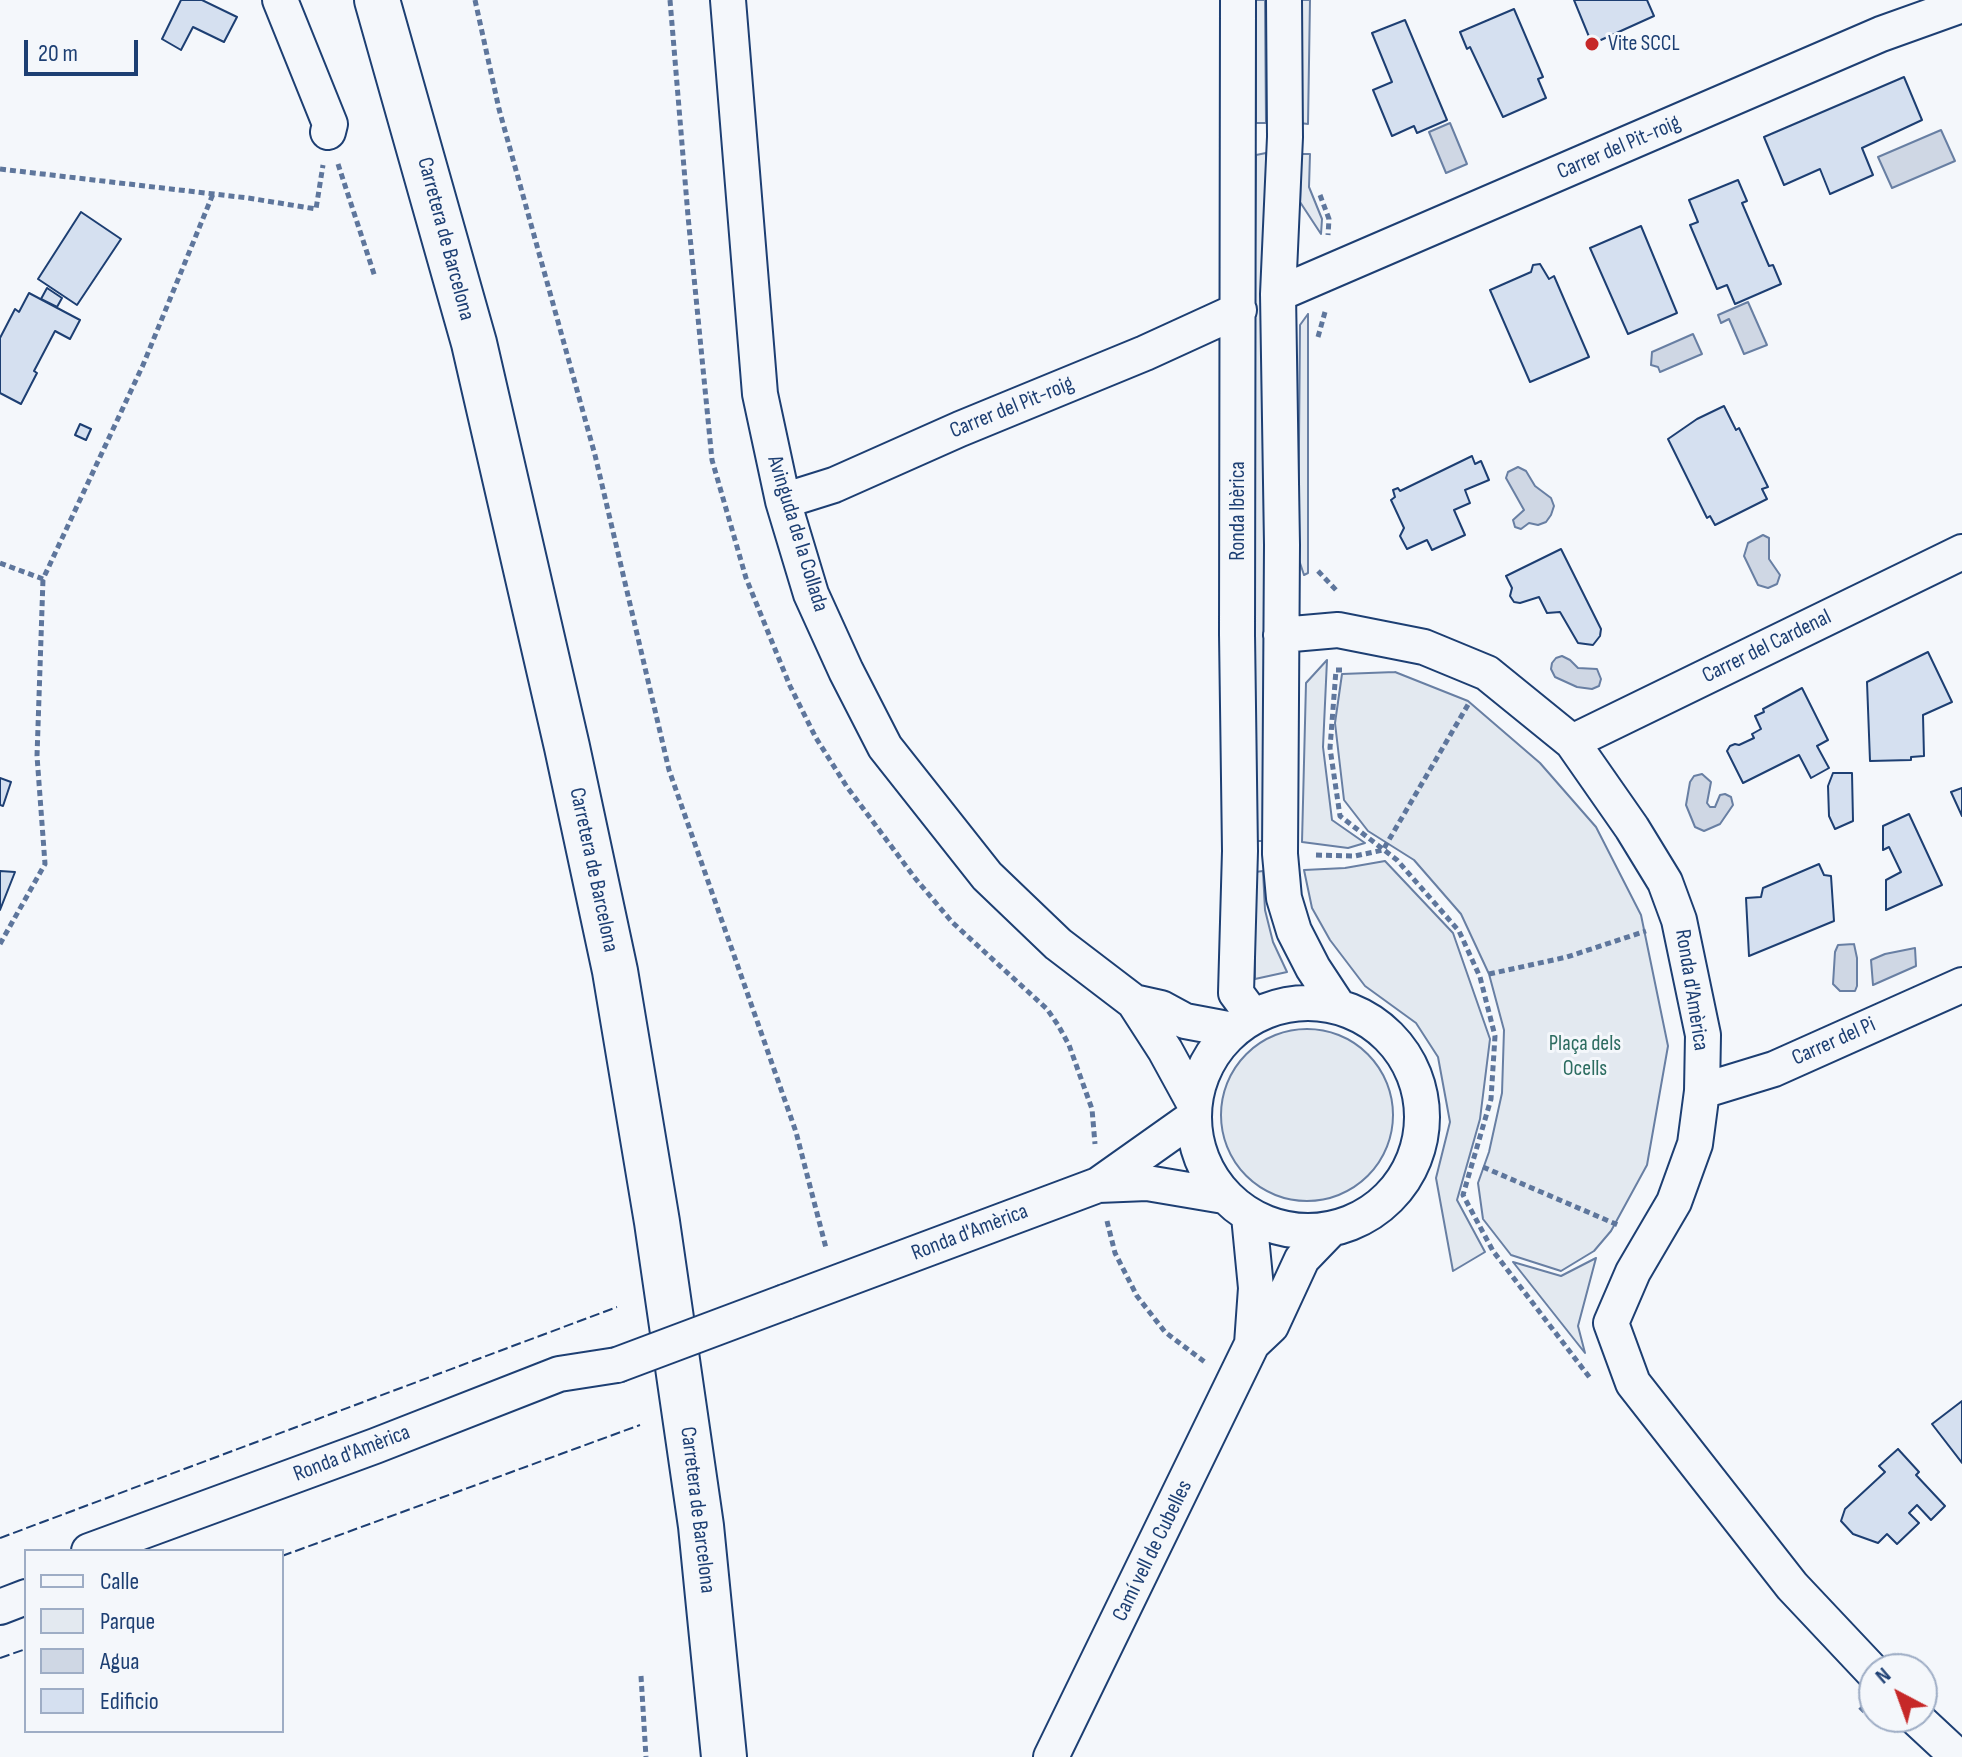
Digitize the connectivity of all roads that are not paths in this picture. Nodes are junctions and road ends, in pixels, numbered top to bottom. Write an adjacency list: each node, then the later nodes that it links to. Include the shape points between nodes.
1 (280, 0): 7 (street, via 330,124)
2 (377, 0): 33 (highway, Carretera de Barcelona, via 474,343 615,971 701,1526)
3 (728, 0): 10 (street, Avinguda de la Collada, via 760,394)
4 (1238, 0): 9 (street, Ronda Ibèrica)
5 (1284, 0): 8 (street, Ronda Ibèrica)
6 (1961, 3): 8 (street, Carrer del Pit-roig)
7 (328, 132)
8 (1278, 294): 12 (street, Ronda Ibèrica)
9 (1239, 310): 10 (street, Carrer del Pit-roig, via 834,485); 17 (street, Ronda Ibèrica, via 1236,993)
10 (783, 501): 15 (street, Avinguda de la Collada, via 811,594 885,747 987,876 1058,944)
11 (1962, 552): 13 (street, Carrer del Cardenal)
12 (1281, 635): 13 (street, Ronda d'Amèrica, via 1338,630 1424,647 1487,673); 16 (street, Ronda Ibèrica, via 1284,898 1294,931)
13 (1572, 742): 18 (street, Ronda d'Amèrica, via 1665,882 1679,920 1703,1035)
14 (1962, 985): 18 (street, Carrer del Pi, via 1774,1069)
15 (1134, 1002): 17 (street, Avinguda de la Collada, via 1185,1021); 19 (street, Avinguda de la Collada)
16 (1338, 1006): 17 (street, via 1280,1005); 22 (street, via 1373,1021 1401,1048 1418,1082 1423,1121 1415,1158 1395,1191 1366,1216)
17 (1243, 1023): 19 (street, via 1204,1068)
18 (1702, 1091): 31 (street, Ronda d'Amèrica, via 1695,1144 1674,1202 1633,1272 1611,1323 1633,1383 1792,1586)
19 (1194, 1110): 20 (street, Ronda d'Amèrica); 21 (street, via 1202,1160)
20 (1098, 1185): 21 (street, Ronda d'Amèrica, via 1147,1183); 24 (street, Ronda d'Amèrica, bridge)
21 (1237, 1206): 22 (street, via 1289,1230); 23 (street, Camí vell de Cubelles, via 1256,1288)
22 (1330, 1230): 23 (street, Camí vell de Cubelles, via 1302,1259 1271,1326)
23 (1252, 1344): 34 (street, Camí vell de Cubelles)
24 (617, 1365): 25 (street, Ronda d'Amèrica, via 559,1374); 26 (street, Ronda d'Amèrica, via 550,1402)
25 (94, 1549)
26 (153, 1549)
27 (24, 1575): 28 (street)
28 (0, 1584)
29 (24, 1598): 30 (street)
30 (0, 1607)
31 (1858, 1656)
32 (1932, 1733): 35 (street)
33 (724, 1757)
34 (1051, 1757)
35 (1958, 1757)

